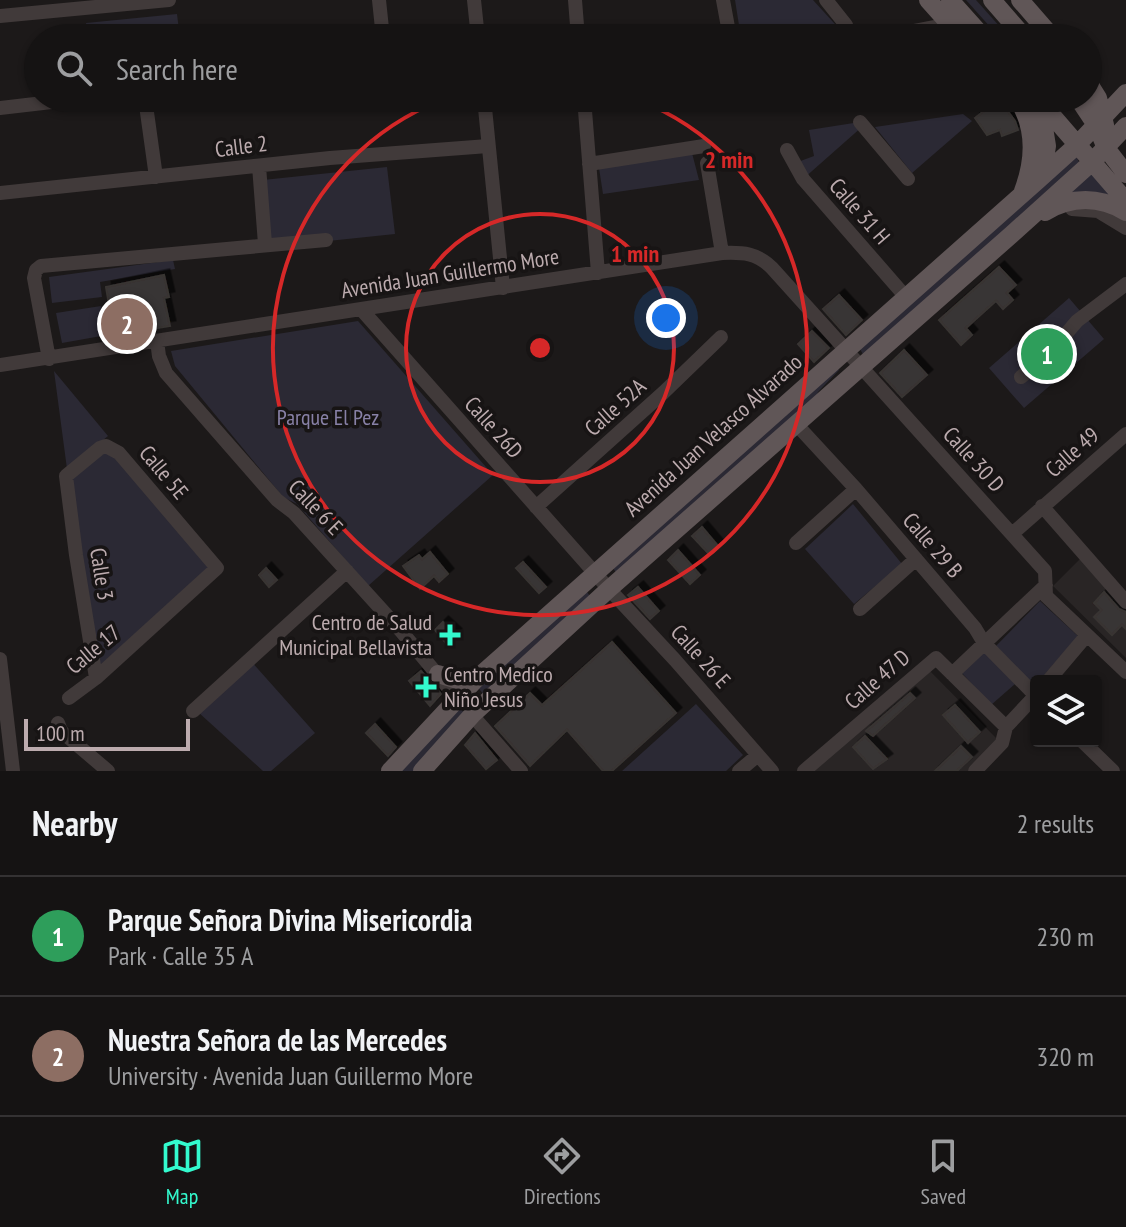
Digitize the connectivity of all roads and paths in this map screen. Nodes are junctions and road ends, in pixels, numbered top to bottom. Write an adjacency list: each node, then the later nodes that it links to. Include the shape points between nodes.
1 (169, 0): 9 (street)
2 (379, 0): 12 (street)
3 (474, 0): 13 (street)
4 (575, 0): 14 (street)
5 (723, 0): 15 (street)
6 (826, 0): 16 (street)
7 (992, 0): 20 (main road)
8 (1020, 0): 21 (main road)
9 (143, 1): 11 (street)
10 (937, 9): 17 (street); 18 (main road); 19 (main road)
11 (0, 16)
12 (382, 24)
13 (477, 24)
14 (577, 24)
15 (727, 24)
16 (845, 24)
17 (906, 24)
18 (950, 24)
19 (961, 24)
20 (1013, 24)
21 (1041, 24)
22 (1126, 93): 33 (main road, Avenida Juan Velasco Alvarado)
23 (24, 105): 24 (street)
24 (0, 108)
25 (147, 112): 47 (street)
26 (485, 112): 37 (street)
27 (585, 112): 43 (street)
28 (1026, 112): 50 (main road, via 1033,152)
29 (1041, 112): 46 (main road, via 1046,130)
30 (1049, 112): 36 (main road)
31 (1091, 112): 33 (main road)
32 (1099, 112): 33 (main road)
33 (1100, 121): 36 (main road, Avenida Juan Velasco Alvarado); 39 (main road)
34 (860, 122): 48 (street)
35 (1126, 126): 39 (main road, Avenida Juan Velasco Alvarado)
36 (1077, 145): 41 (main road); 46 (main road, Avenida Juan Velasco Alvarado)
37 (488, 146): 44 (street, Calle 2); 61 (street)
38 (704, 146): 43 (street)
39 (1106, 148): 41 (main road, Avenida Juan Velasco Alvarado); 45 (main road)
40 (787, 150): 62 (street, Calle 31 H, via 803,179)
41 (1092, 162): 51 (main road); 55 (main road, Avenida Juan Velasco Alvarado)
42 (707, 163): 58 (street)
43 (589, 164): 59 (street)
44 (259, 166): 47 (street, Calle 2); 57 (street)
45 (1126, 174)
46 (1042, 176): 50 (main road, Avenida Juan Velasco Alvarado)
47 (156, 177): 49 (street, Calle 2)
48 (908, 179)
49 (0, 193)
50 (1022, 194): 62 (main road, Avenida Juan Velasco Alvarado)
51 (1126, 201)
52 (1126, 212): 53 (main road, via 1104,202 1079,200 1065,201)
53 (1039, 216): 54 (street, via 1084,208); 55 (street)
54 (1126, 228)
55 (1011, 235): 69 (main road, Avenida Juan Velasco Alvarado)
56 (326, 240): 57 (street)
57 (265, 244): 67 (street, via 41,266 34,278)
58 (722, 253): 59 (street, Avenida Juan Guillermo More); 66 (street, Avenida Juan Guillermo More, via 763,260)
59 (598, 273): 61 (street, Avenida Juan Guillermo More)
60 (1126, 284): 70 (street, via 1077,321)
61 (503, 288): 63 (street, Avenida Juan Guillermo More)
62 (905, 296): 66 (main road, Avenida Juan Velasco Alvarado)
63 (361, 309): 65 (street, Avenida Juan Guillermo More); 76 (street, Calle 26D)
64 (721, 337): 76 (street, Calle 52A)
65 (157, 341): 67 (street, Avenida Juan Guillermo More); 81 (street, Calle 6 E, via 166,373 283,507)
66 (845, 350): 69 (street, Avenida Juan Guillermo More); 82 (main road, Avenida Juan Velasco Alvarado)
67 (49, 359): 68 (street, Avenida Juan Guillermo More)
68 (0, 365)
69 (860, 367): 71 (main road, Avenida Juan Velasco Alvarado); 77 (street, Calle 30 D)
70 (1021, 377)
71 (796, 424): 74 (street, Calle 29 B); 84 (main road, Avenida Juan Velasco Alvarado)
72 (1126, 434): 75 (street, Calle 49)
73 (66, 476): 80 (street, Calle 5E, via 100,448 113,448); 94 (street, Calle 3)
74 (856, 489): 78 (street); 79 (street, Calle 29 B)
75 (1042, 506): 77 (street, Calle 49); 85 (street)
76 (536, 507): 82 (street, Calle 26D)
77 (1012, 534): 83 (street, Calle 30 D, via 1045,571)
78 (796, 543)
79 (916, 559): 86 (street); 88 (street, Calle 29 B)
80 (217, 568): 94 (street, Calle 17)
81 (347, 571): 91 (street, Calle 6 E); 99 (street)
82 (595, 573): 84 (street, Calle 26 E); 95 (main road, Avenida Juan Velasco Alvarado)
83 (1046, 585): 87 (street, Calle 30 D, via 1046,596); 88 (street)
84 (609, 589): 100 (main road, Avenida Juan Velasco Alvarado); 104 (street, Calle 26 E)
85 (1126, 602)
86 (860, 609)
87 (1087, 635): 90 (street, Calle 30 D); 93 (street)
88 (984, 643): 92 (street); 96 (street, Calle 29 B)
89 (0, 659): 106 (street)
90 (1126, 672)
91 (438, 674): 95 (main road, via 457,680)
92 (952, 674): 102 (street, Calle 47 D); 113 (street, Calle 47 D, via 936,658)
93 (1053, 675)
94 (96, 678): 97 (street, Calle 17)
95 (465, 690): 100 (main road); 108 (main road, Avenida Juan Velasco Alvarado)
96 (1030, 690)
97 (69, 698)
98 (1030, 702): 102 (street)
99 (193, 711)
100 (476, 712): 109 (main road, Avenida Juan Velasco Alvarado); 110 (street)
101 (58, 723): 107 (street)
102 (1006, 727): 105 (street, via 1002,743)
103 (1088, 747): 114 (street)
104 (758, 755): 111 (street); 112 (street, Calle 26 E)
105 (984, 768)
106 (13, 771)
107 (108, 771)
108 (390, 771)
109 (422, 771)
110 (521, 771)
111 (739, 771)
112 (772, 771)
113 (804, 771)
114 (1113, 771)

